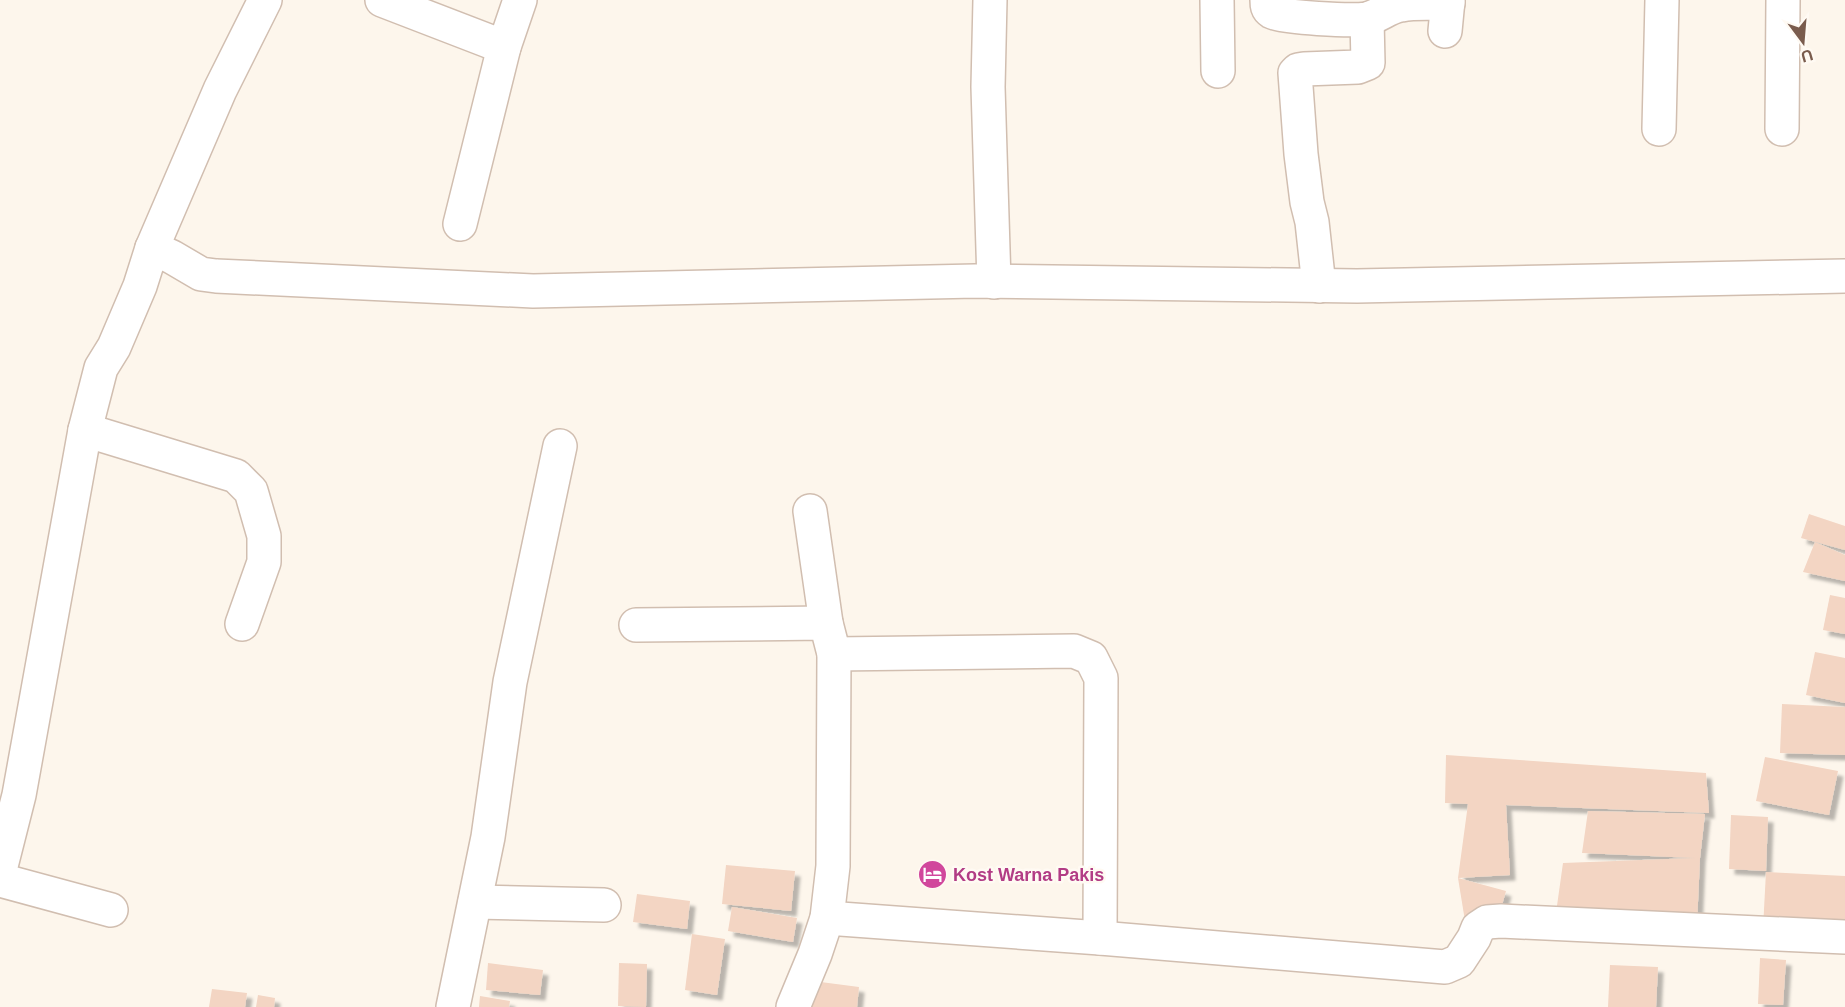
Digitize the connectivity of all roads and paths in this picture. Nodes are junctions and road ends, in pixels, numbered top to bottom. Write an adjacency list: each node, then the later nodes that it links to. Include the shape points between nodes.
1 (265, 0): 16 (street, via 220,90)
2 (382, 0): 11 (street)
3 (520, 0): 11 (street)
4 (990, 0): 18 (street, via 988,87)
5 (1217, 0): 12 (street)
6 (1267, 0): 10 (street, via 1269,9 1281,15)
7 (1662, 0): 13 (street)
8 (1783, 0): 14 (street)
9 (1447, 11): 10 (street, via 1403,4)
10 (1367, 19): 19 (street, via 1368,63 1358,67 1304,69 1295,74 1301,154)
11 (504, 47): 15 (street)
12 (1218, 71)
13 (1659, 129)
14 (1782, 129)
15 (460, 224)
16 (152, 248): 18 (street, via 201,274 216,276 533,291); 20 (street, via 140,286 101,368)
17 (1845, 276): 19 (street)
18 (994, 282): 19 (street)
19 (1319, 286)
20 (85, 430): 24 (street, via 236,476 251,491 264,536 264,562); 27 (street)
21 (560, 446): 30 (street, via 510,681)
22 (810, 511): 23 (street)
23 (826, 623): 25 (street); 26 (street)
24 (242, 624)
25 (636, 625)
26 (834, 654): 33 (street, via 833,866); 35 (street, via 1074,651 1091,658 1101,678)
27 (10, 792): 28 (street)
28 (0, 870)
29 (0, 880): 32 (street)
30 (475, 902): 31 (street); 36 (street)
31 (604, 905)
32 (111, 910)
33 (827, 918): 35 (street); 37 (street)
34 (1845, 937): 35 (street, via 1487,922 1478,928 1459,961 1445,967)
35 (1100, 938)
36 (453, 1007)
37 (793, 1007)

